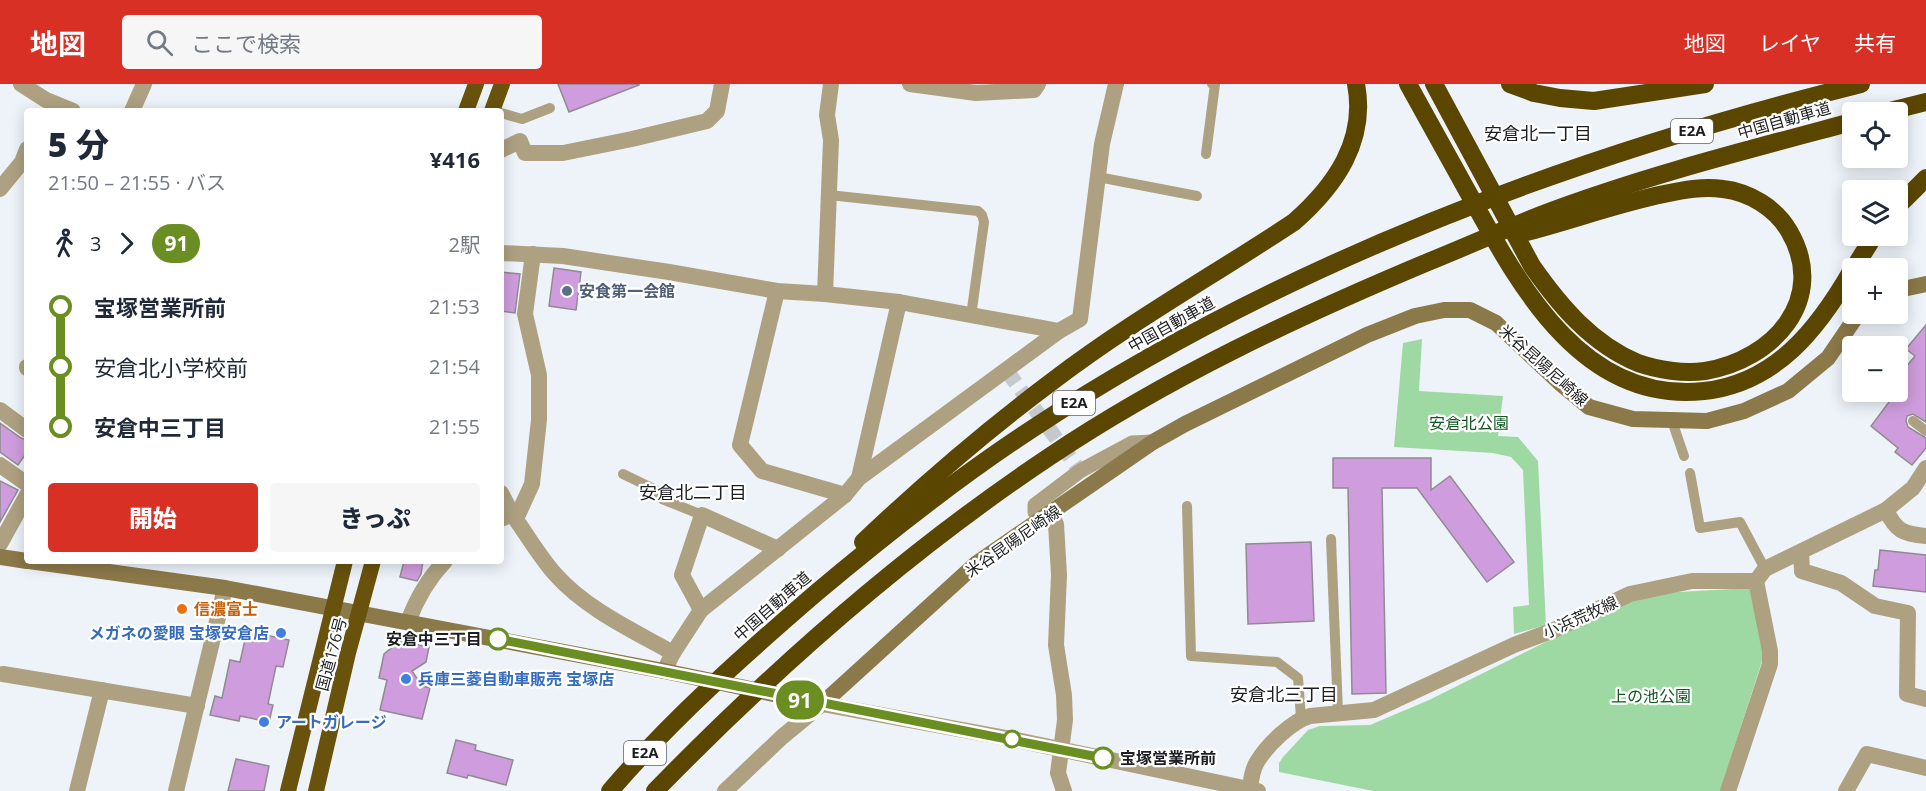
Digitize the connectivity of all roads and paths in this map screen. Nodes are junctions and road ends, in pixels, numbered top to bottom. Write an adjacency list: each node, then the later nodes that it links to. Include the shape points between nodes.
1 (21, 84): 19 (street)
2 (144, 84): 21 (street)
3 (476, 84): 22 (highway)
4 (502, 84): 23 (highway)
5 (722, 84): 27 (street, via 717,111 707,121 563,153 525,153 520,141)
6 (831, 84): 33 (street, via 827,115 831,140)
7 (910, 84): 17 (street)
8 (1038, 84): 17 (street, via 1034,90)
9 (1116, 84): 30 (street)
10 (1212, 84): 28 (lane)
11 (1356, 84): 86 (highway, via 1358,118 1353,143 1347,160 1314,205 1294,222 1125,330 974,443 900,507)
12 (1408, 84): 40 (highway, via 1528,294 1563,337 1612,373 1653,388 1696,392 1758,375 1802,341 1821,321)
13 (1434, 84): 36 (highway, via 1532,266 1565,310 1612,349 1640,363 1684,372 1729,365 1772,341 1798,304 1803,285 1801,257 1794,239 1778,216 1740,193 1722,188 1693,188)
14 (1510, 84): 15 (highway, via 1534,93 1594,101)
15 (1705, 84)
16 (1861, 84): 86 (highway, 中国自動車道 / E2A, via 1658,141 1525,186 1323,268 1212,323 1031,429 938,496)
17 (977, 88)
18 (1926, 102): 20 (highway)
19 (44, 106)
20 (1908, 106)
21 (133, 108)
22 (467, 108)
23 (493, 108)
24 (550, 108): 25 (lane, via 522,119)
25 (504, 114)
26 (1842, 125): 36 (highway, 中国自動車道 / E2A, via 1640,182)
27 (504, 149)
28 (1206, 154)
29 (24, 160): 32 (street)
30 (1098, 177): 34 (lane); 47 (street, via 1080,319)
31 (1926, 178): 35 (highway)
32 (0, 189)
33 (829, 195): 43 (street); 45 (lane, via 982,214)
34 (1197, 196)
35 (1908, 196)
36 (1542, 222): 105 (highway, E2A, via 1460,249 1333,302 1230,351 1050,456 869,591 793,656)
37 (504, 253): 38 (street)
38 (533, 254): 42 (street); 66 (street, via 525,314 539,375 539,420 532,484)
39 (1926, 284): 41 (main road)
40 (1842, 287)
41 (1908, 288)
42 (777, 291): 43 (street); 60 (street, via 740,446 762,471)
43 (825, 294): 44 (street)
44 (899, 302): 47 (street); 58 (street)
45 (972, 309)
46 (1851, 324): 50 (main road, 米谷昆陽尼崎線, via 1828,358 1788,391 1743,411 1707,421)
47 (1059, 331): 58 (street)
48 (0, 410): 51 (street)
49 (1913, 420): 52 (lane)
50 (1672, 421): 53 (lane); 67 (main road, 米谷昆陽尼崎線, via 1633,419 1589,407 1496,323 1470,310 1444,310 1415,316 1367,335 1185,424)
51 (24, 428)
52 (1926, 431)
53 (1684, 456)
54 (0, 465): 59 (street)
55 (1926, 468): 64 (street, 小浜荒牧線, via 1913,488)
56 (1690, 473): 80 (lane, via 1700,528 1740,522)
57 (623, 474): 65 (lane, via 656,490 662,499)
58 (859, 478): 60 (street)
59 (24, 482)
60 (845, 495): 71 (street)
61 (24, 500): 70 (street)
62 (504, 501): 66 (street)
63 (1187, 506): 95 (lane, via 1191,656 1277,662 1298,678)
64 (1886, 510): 68 (street, via 1893,525 1908,535); 72 (street, 小浜荒牧線)
65 (702, 515): 71 (street); 83 (street, via 682,575)
66 (510, 517): 87 (street, via 554,573 577,595)
67 (1045, 518): 92 (main road, 米谷昆陽尼崎線, via 977,563); 96 (street, via 1056,524 1056,645 1065,720)
68 (1926, 536)
69 (1330, 539): 94 (lane)
70 (0, 544)
71 (778, 549): 83 (street)
72 (1801, 552): 80 (street, 小浜荒牧線); 91 (street, via 1802,571 1841,583 1875,606 1908,613 1907,694)
73 (0, 557): 74 (main road)
74 (24, 560)
75 (73, 564): 79 (main road)
76 (344, 564): 82 (highway, 国道176号)
77 (373, 564): 84 (highway, 国道176号)
78 (442, 564): 85 (street, via 415,603)
79 (103, 566): 81 (main road)
80 (1760, 575): 94 (street, 小浜荒牧線, via 1692,581 1630,594 1374,710); 108 (street, via 1770,664)
81 (225, 588): 82 (main road); 93 (street)
82 (332, 609): 84 (main road); 102 (highway, 国道176号)
83 (701, 610): 87 (street)
84 (360, 614): 85 (main road); 103 (highway, 国道176号)
85 (408, 622): 88 (main road)
86 (751, 649): 104 (highway, 中国自動車道 / E2A, via 680,716)
87 (673, 653): 88 (street)
88 (664, 671): 92 (main road)
89 (1, 678): 90 (street)
90 (102, 690): 93 (street); 100 (street)
91 (1926, 699)
92 (822, 704): 96 (street); 106 (street)
93 (197, 706): 101 (street)
94 (1338, 713): 95 (street, 小浜荒牧線)
95 (1301, 718): 99 (street, via 1257,761 1252,773)
96 (1061, 749): 98 (street); 107 (street, via 1058,773)
97 (1926, 768): 109 (street, via 1867,754)
98 (1218, 787): 99 (street)
99 (1254, 790)
100 (77, 791)
101 (176, 791)
102 (288, 791)
103 (316, 791)
104 (610, 791)
105 (656, 791)
106 (725, 791)
107 (1064, 791)
108 (1728, 791)
109 (1846, 791)

